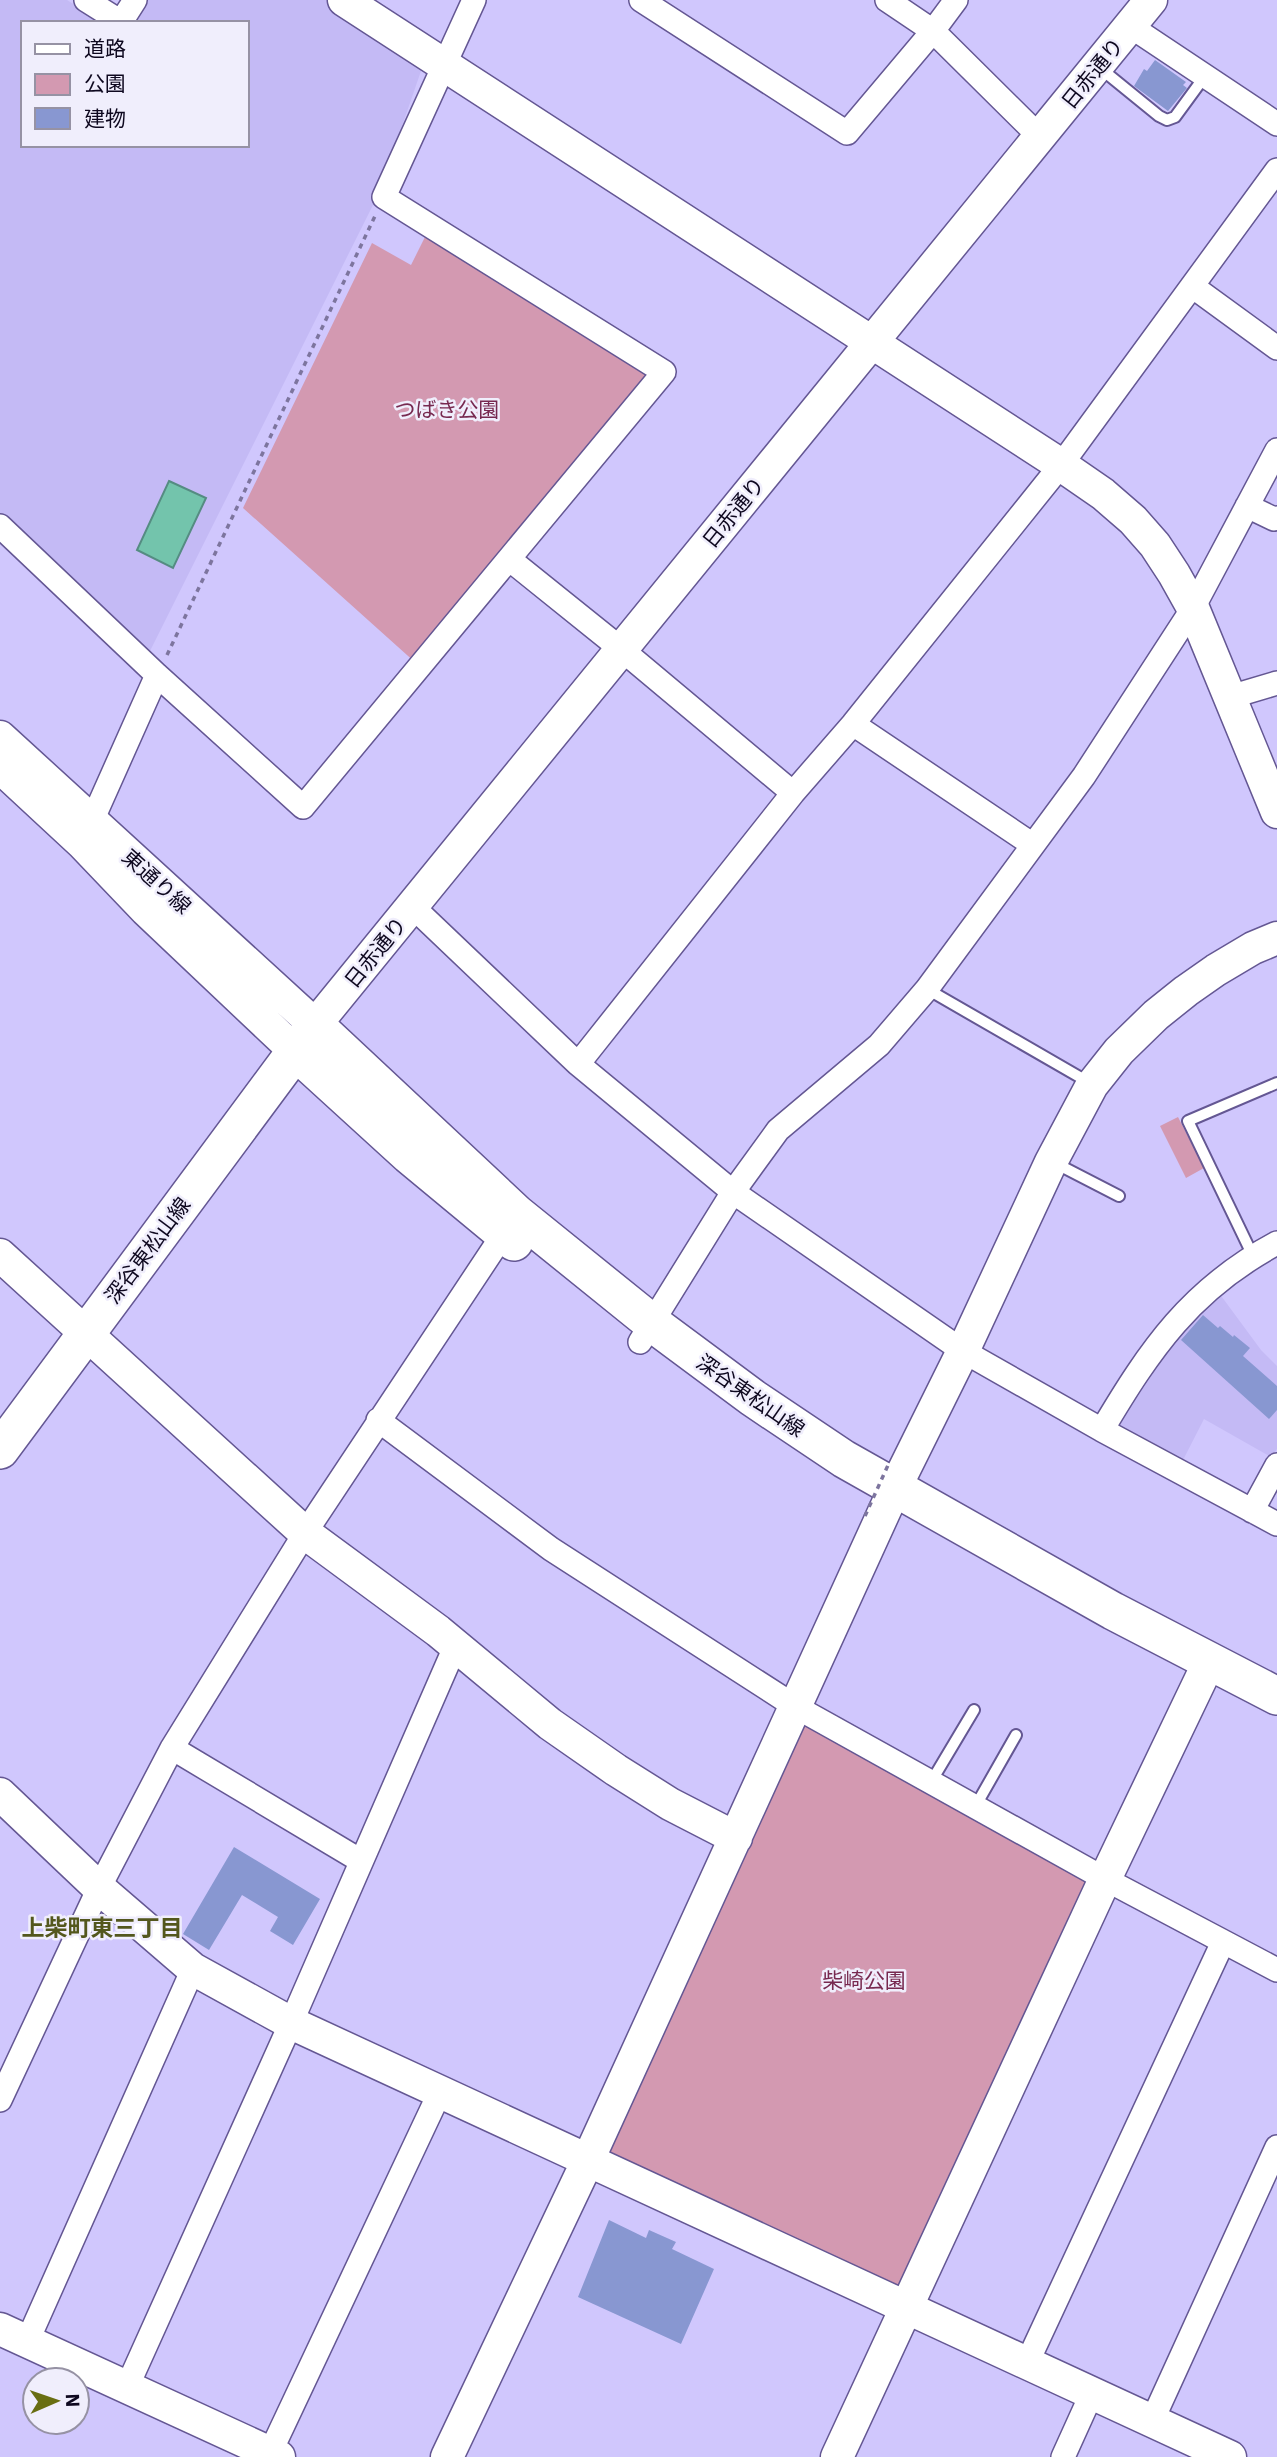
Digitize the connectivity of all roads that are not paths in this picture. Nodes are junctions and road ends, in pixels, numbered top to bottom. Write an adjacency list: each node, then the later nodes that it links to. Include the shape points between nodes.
1 (86, 0): 9 (street)
2 (135, 0): 10 (street)
3 (344, 0): 13 (street)
4 (474, 0): 13 (street)
5 (641, 0): 12 (street, via 847,134)
6 (887, 0): 12 (street)
7 (956, 0): 12 (street)
8 (1151, 0): 11 (street, 日赤通り)
9 (119, 21)
10 (122, 21)
11 (1130, 26): 14 (street, 日赤通り); 15 (street)
12 (933, 31): 17 (street)
13 (443, 64): 20 (street); 27 (street, via 384,197 664,372)
14 (1097, 66): 15 (lane, via 1167,120 1175,117); 17 (street, 日赤通り)
15 (1205, 76): 16 (street)
16 (1277, 124)
17 (1040, 137): 20 (street, 日赤通り)
18 (1277, 170): 19 (street)
19 (1192, 286): 21 (street); 23 (street)
20 (873, 341): 23 (street); 29 (street, 日赤通り)
21 (1277, 348)
22 (1277, 450): 24 (street)
23 (1061, 465): 28 (street, via 1133,520); 33 (street)
24 (1247, 506): 25 (street); 28 (street)
25 (1277, 518)
26 (0, 526): 30 (street)
27 (509, 559): 29 (street); 30 (street, via 303,807)
28 (1193, 608): 32 (street); 39 (street, via 1084,776)
29 (621, 649): 36 (street); 40 (street, 日赤通り)
30 (157, 676): 38 (street)
31 (1277, 683): 32 (street)
32 (1230, 697): 37 (street)
33 (853, 724): 36 (street); 39 (street)
34 (0, 737): 38 (street, 東通り線)
35 (0, 767): 38 (street, 東通り線)
36 (793, 793): 44 (street)
37 (1277, 812)
38 (87, 832): 43 (street, 東通り線)
39 (1033, 845): 42 (street)
40 (412, 906): 43 (street, 日赤通り); 44 (street)
41 (1277, 938): 46 (street, via 1216,970 1166,1007 1119,1051)
42 (927, 989): 46 (lane); 48 (street, via 879,1045 778,1130)
43 (305, 1038): 50 (main road, 深谷東松山線); 54 (main road, 深谷東松山線)
44 (578, 1064): 48 (street)
45 (1277, 1083): 53 (lane, via 1188,1121)
46 (1092, 1085): 47 (street)
47 (1051, 1162): 49 (lane); 56 (street)
48 (733, 1192): 55 (street); 56 (street)
49 (1119, 1196)
50 (510, 1224): 55 (main road, 深谷東松山線); 57 (street)
51 (1277, 1243): 53 (street)
52 (0, 1255): 54 (street)
53 (1253, 1256): 58 (street, via 1180,1316 1139,1368)
54 (86, 1332): 59 (main road, 深谷東松山線); 64 (street)
55 (646, 1333): 61 (main road, 深谷東松山線, via 844,1459)
56 (962, 1351): 58 (street); 61 (street)
57 (378, 1420): 64 (street); 68 (street, via 551,1549)
58 (1102, 1430): 62 (street)
59 (0, 1450)
60 (1277, 1465): 62 (street)
61 (884, 1494): 66 (main road, 深谷東松山線, via 1113,1611); 68 (street)
62 (1252, 1511): 63 (street)
63 (1277, 1524)
64 (305, 1533): 65 (street); 72 (street)
65 (456, 1647): 76 (street, via 550,1724 616,1770); 77 (street)
66 (1205, 1671): 67 (main road, 深谷東松山線); 70 (main road, 深谷東松山線); 78 (street)
67 (1277, 1696)
68 (796, 1707): 73 (street); 76 (street)
69 (974, 1710): 73 (lane)
70 (1277, 1722)
71 (1016, 1735): 75 (lane)
72 (172, 1748): 77 (street); 79 (street)
73 (931, 1782): 75 (street)
74 (0, 1794): 79 (street)
75 (975, 1807): 78 (street)
76 (736, 1838): 87 (street)
77 (361, 1861): 83 (street)
78 (1105, 1879): 80 (street); 88 (street)
79 (99, 1888): 81 (street); 85 (street)
80 (1223, 1941): 82 (street); 90 (street)
81 (193, 1969): 83 (street); 89 (street)
82 (1277, 1970)
83 (291, 2023): 84 (street); 91 (street)
84 (440, 2092): 87 (street); 94 (street)
85 (0, 2100)
86 (1277, 2147): 93 (street)
87 (588, 2160): 88 (street); 95 (street)
88 (907, 2307): 90 (street); 96 (street)
89 (14, 2336): 91 (street)
90 (1027, 2363): 92 (street)
91 (127, 2388): 94 (street)
92 (1092, 2393): 93 (street); 97 (street)
93 (1152, 2421): 98 (street)
94 (274, 2455)
95 (447, 2457)
96 (837, 2457)
97 (1063, 2457)
98 (1230, 2457)

